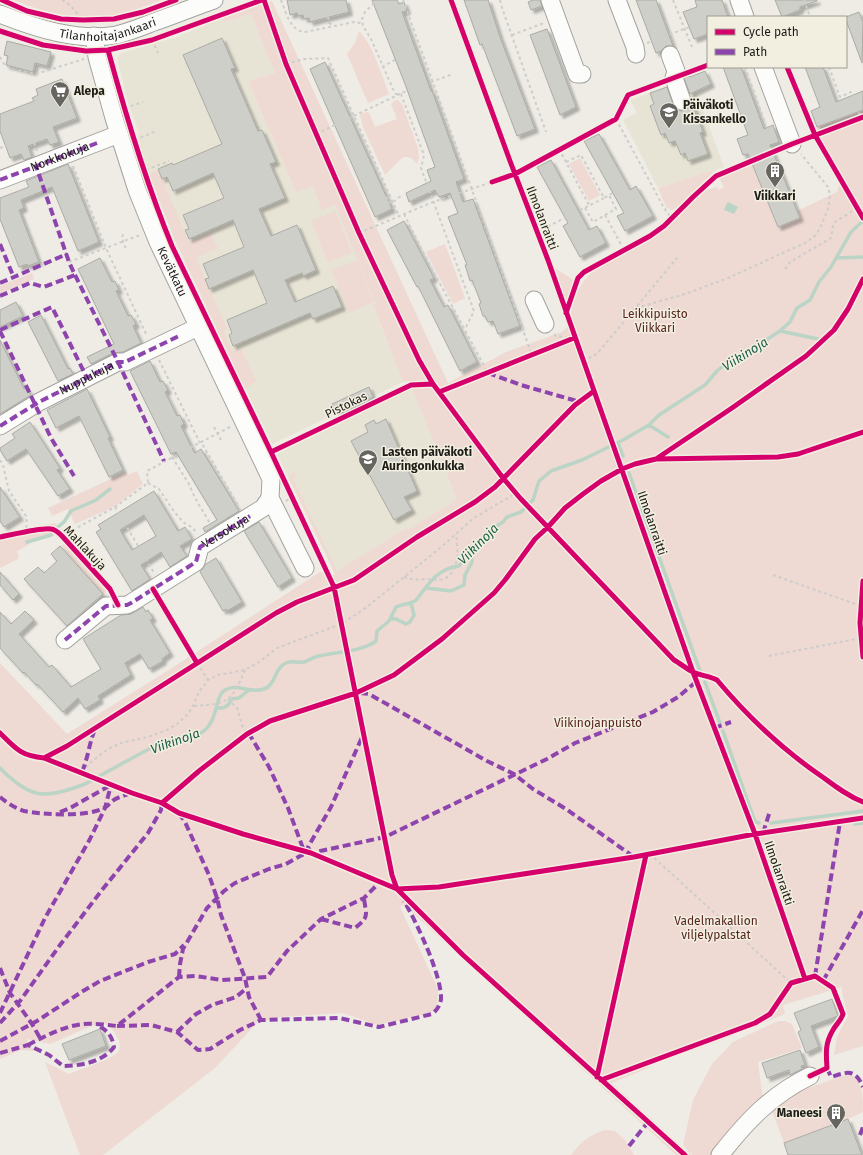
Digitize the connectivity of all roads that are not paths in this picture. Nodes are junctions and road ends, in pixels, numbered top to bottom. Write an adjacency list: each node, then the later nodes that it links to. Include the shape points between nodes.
1 (214, 0): 7 (street, Tilanhoitajankaari, via 129,32)
2 (550, 0): 11 (street, via 577,74)
3 (617, 0): 8 (street)
4 (739, 0): 6 (street)
5 (0, 14): 7 (street, Tilanhoitajankaari, via 46,30)
6 (745, 16)
7 (94, 36): 13 (street, Kevätkatu, via 97,57)
8 (636, 51)
9 (670, 55): 12 (street)
10 (763, 68): 14 (street)
11 (582, 74)
12 (682, 101)
13 (128, 136): 15 (street, Norkkokuja, via 69,153); 18 (street, Kevätkatu, via 137,190)
14 (792, 144)
15 (0, 180)
16 (534, 300): 17 (street)
17 (545, 324)
18 (198, 327): 19 (street, Nuppukuja, via 126,362 118,362 39,402); 20 (street, Kevätkatu, via 271,479)
19 (0, 426)
20 (270, 498): 21 (street); 22 (street, Versokuja, via 263,508 200,548 196,562 127,604 106,606)
21 (305, 568)
22 (65, 640)
23 (810, 1076): 24 (street, via 791,1085 759,1110)
24 (720, 1155)

